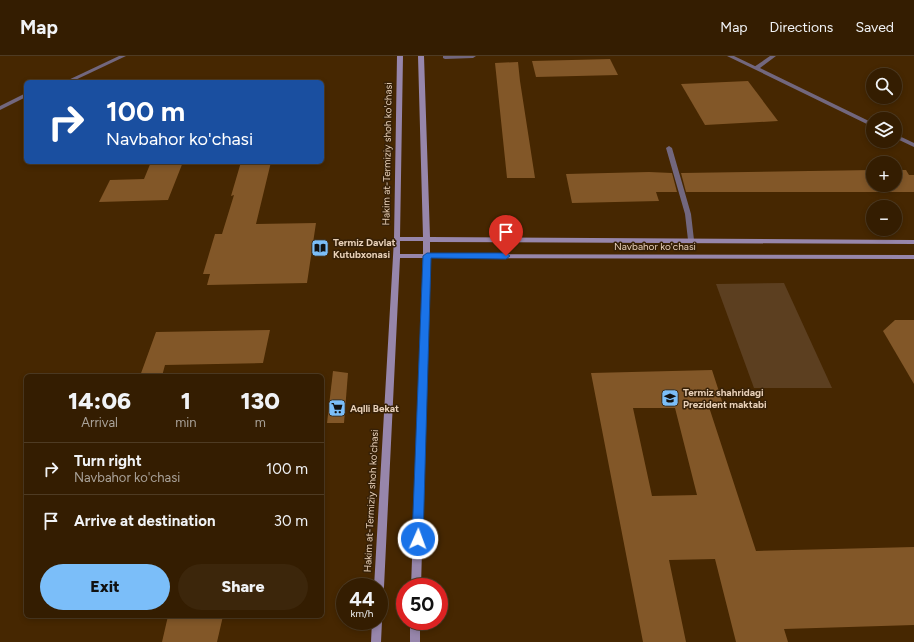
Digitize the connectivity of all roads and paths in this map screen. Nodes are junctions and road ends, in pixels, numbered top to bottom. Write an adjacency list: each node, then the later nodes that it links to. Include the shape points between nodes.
1 (123, 56): 9 (street)
2 (400, 56): 17 (main road, Hakim at-Termiziy shoh ko'chasi)
3 (421, 56): 16 (main road)
4 (473, 56): 7 (street)
5 (730, 56): 8 (street)
6 (773, 56): 8 (street)
7 (446, 57)
8 (756, 68): 12 (street)
9 (71, 80)
10 (24, 96): 11 (street)
11 (0, 108)
12 (866, 122)
13 (902, 139): 14 (street)
14 (914, 144)
15 (669, 148): 18 (street, via 688,214)
16 (426, 238): 17 (main road, Navbahor ko'chasi); 18 (main road, Navbahor ko'chasi); 21 (main road)
17 (397, 239): 20 (main road, Hakim at-Termiziy shoh ko'chasi)
18 (691, 240): 19 (main road, Navbahor ko'chasi)
19 (914, 242)
20 (396, 256): 21 (main road, Navbahor ko'chasi); 23 (main road, Hakim at-Termiziy shoh ko'chasi)
21 (427, 256): 22 (main road, Navbahor ko'chasi); 24 (main road)
22 (914, 257)
23 (378, 578)
24 (416, 578)
25 (377, 630): 27 (main road)
26 (415, 630): 28 (main road)
27 (376, 642)
28 (415, 642)

